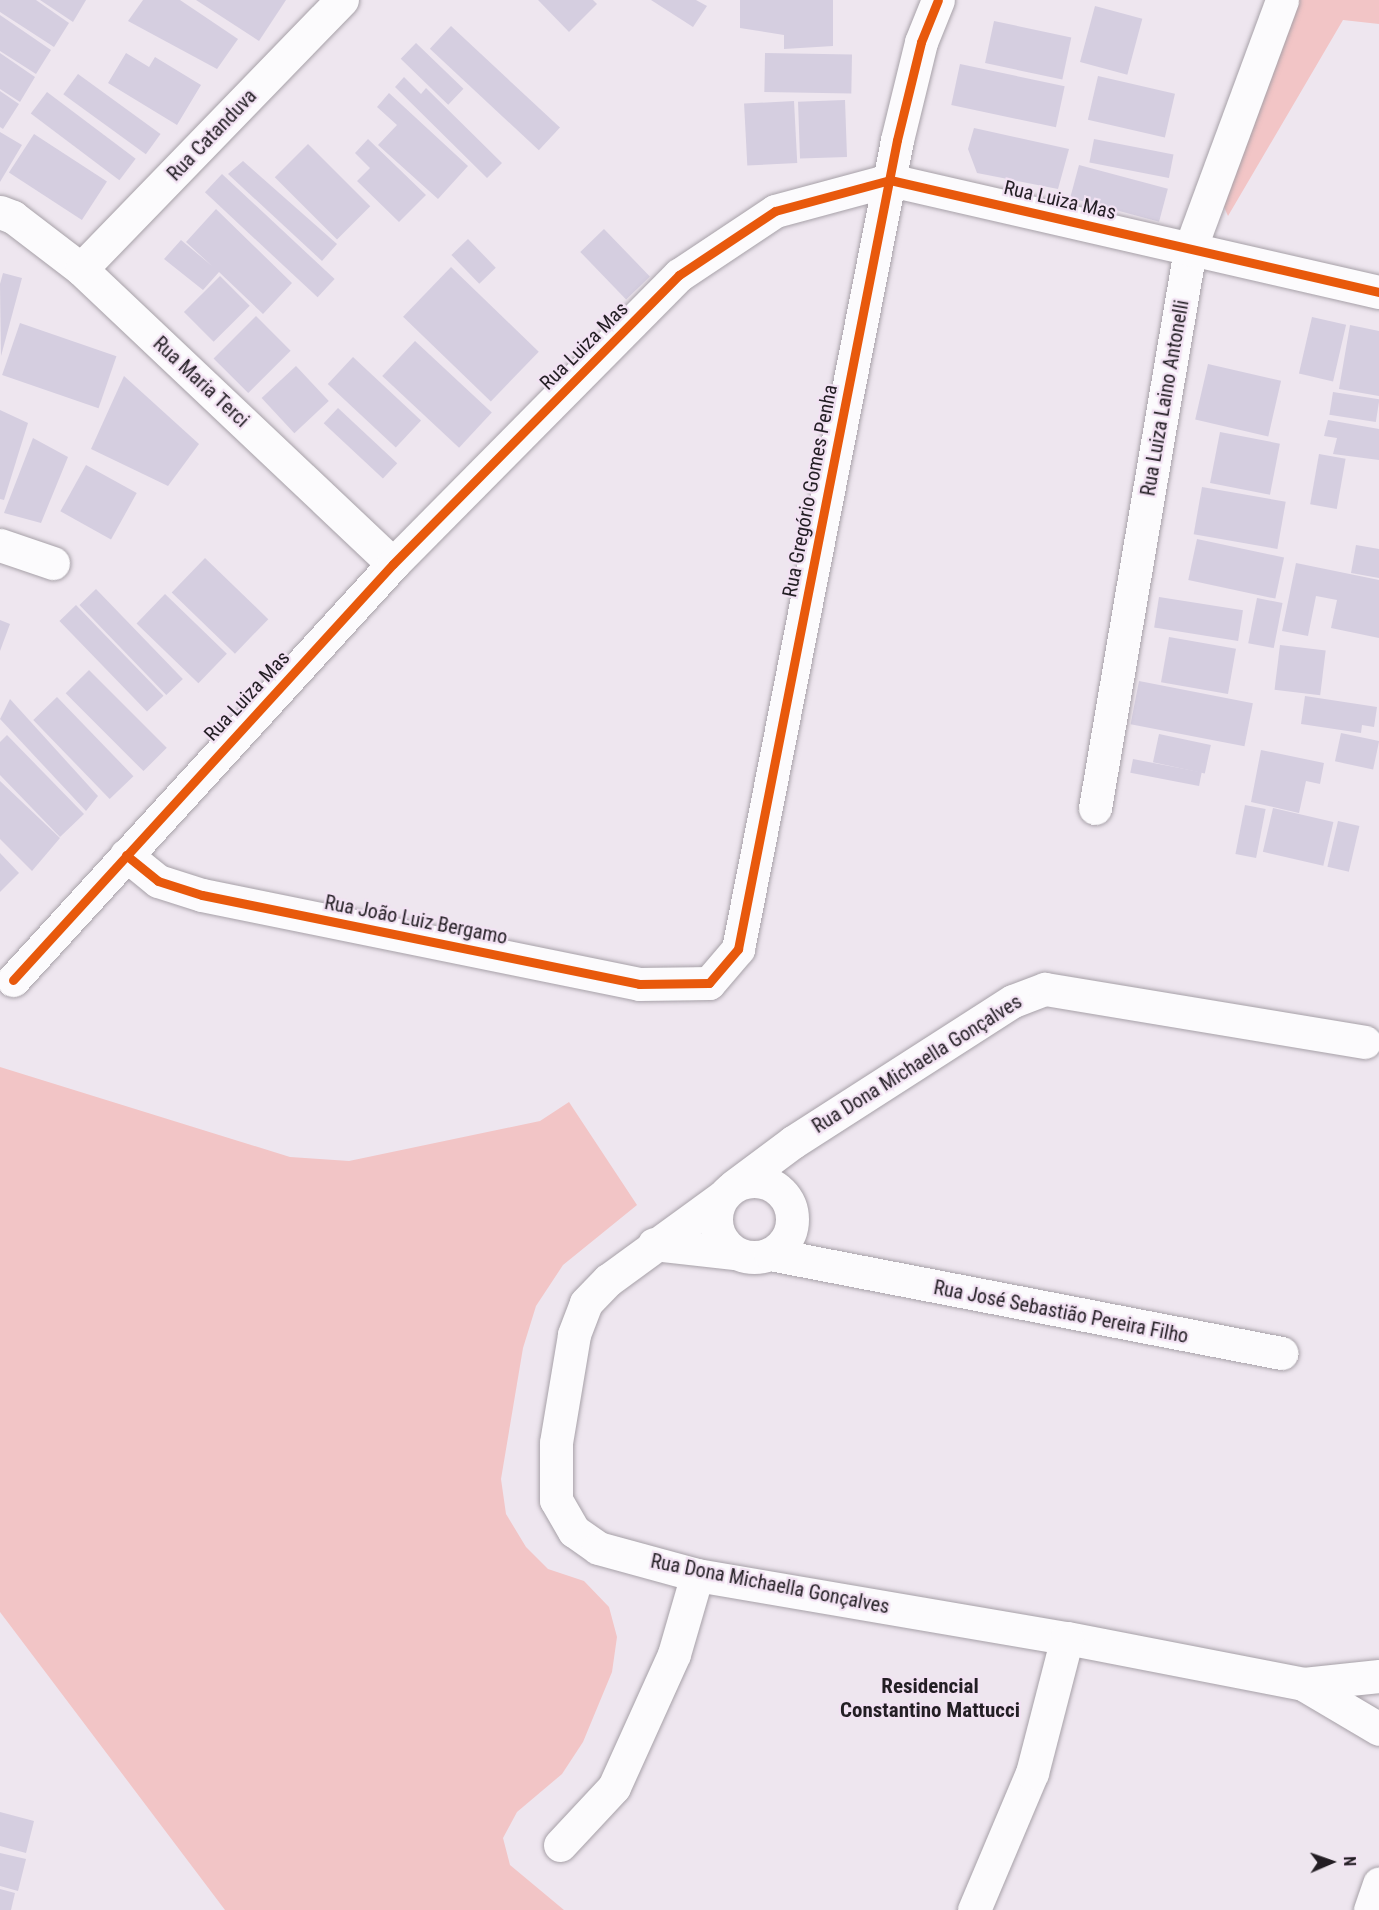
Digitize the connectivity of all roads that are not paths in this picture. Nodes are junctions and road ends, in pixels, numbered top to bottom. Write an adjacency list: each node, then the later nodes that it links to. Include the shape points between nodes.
1 (342, 0): 7 (street, Rua Catanduva)
2 (938, 0): 4 (street, Rua Gregório Gomes Penha, via 921,42)
3 (1282, 0): 6 (street, Rua Luiza Laino Antonelli)
4 (890, 180): 6 (street, Rua Luiza Mas); 11 (street, Rua Luiza Mas, via 775,211 679,275); 15 (street, Rua Gregório Gomes Penha, via 738,949)
5 (0, 212): 7 (street, Rua Maria Terci, via 13,217)
6 (1190, 249): 8 (street, Rua Luiza Mas); 12 (street, Rua Luiza Laino Antonelli)
7 (81, 269): 11 (street, Rua Maria Terci)
8 (1379, 292)
9 (0, 545): 10 (street)
10 (53, 563)
11 (393, 564): 13 (street, Rua Luiza Mas)
12 (1095, 808)
13 (126, 855): 14 (street, Rua Luiza Mas); 15 (street, Rua João Luiz Bergamo, via 158,881 202,895 639,984)
14 (13, 980)
15 (709, 983)
16 (1365, 1042): 17 (street, Rua Dona Michaella Gonçalves, via 1046,989 1013,1001)
17 (793, 1142): 18 (street, Rua Dona Michaella Gonçalves); 19 (street, via 787,1172)
18 (728, 1192): 19 (street, via 756,1180 767,1183 777,1188); 20 (street, Rua Dona Michaella Gonçalves); 21 (street, via 717,1209 718,1234)
19 (791, 1216): 22 (street, via 780,1248); 23 (street)
20 (654, 1244): 21 (street); 25 (street, Rua Dona Michaella Gonçalves, via 586,1303 574,1335 556,1443 556,1500 574,1531 598,1548)
21 (734, 1253): 22 (street, via 758,1258)
22 (770, 1254): 23 (street, Rua José Sebastião Pereira Filho)
23 (841, 1270): 24 (street, Rua José Sebastião Pereira Filho)
24 (1281, 1353)
25 (697, 1575): 26 (street, Rua Dona Michaella Gonçalves); 30 (street, via 674,1654 614,1787)
26 (1067, 1638): 28 (street, Rua Dona Michaella Gonçalves); 32 (street, via 1032,1773)
27 (1379, 1676): 28 (street, Rua Dona Michaella Gonçalves)
28 (1303, 1684): 29 (street, Rua Dona Michaella Gonçalves)
29 (1379, 1729)
30 (560, 1845)
31 (1379, 1884): 33 (street)
32 (974, 1910)
33 (1370, 1910)

